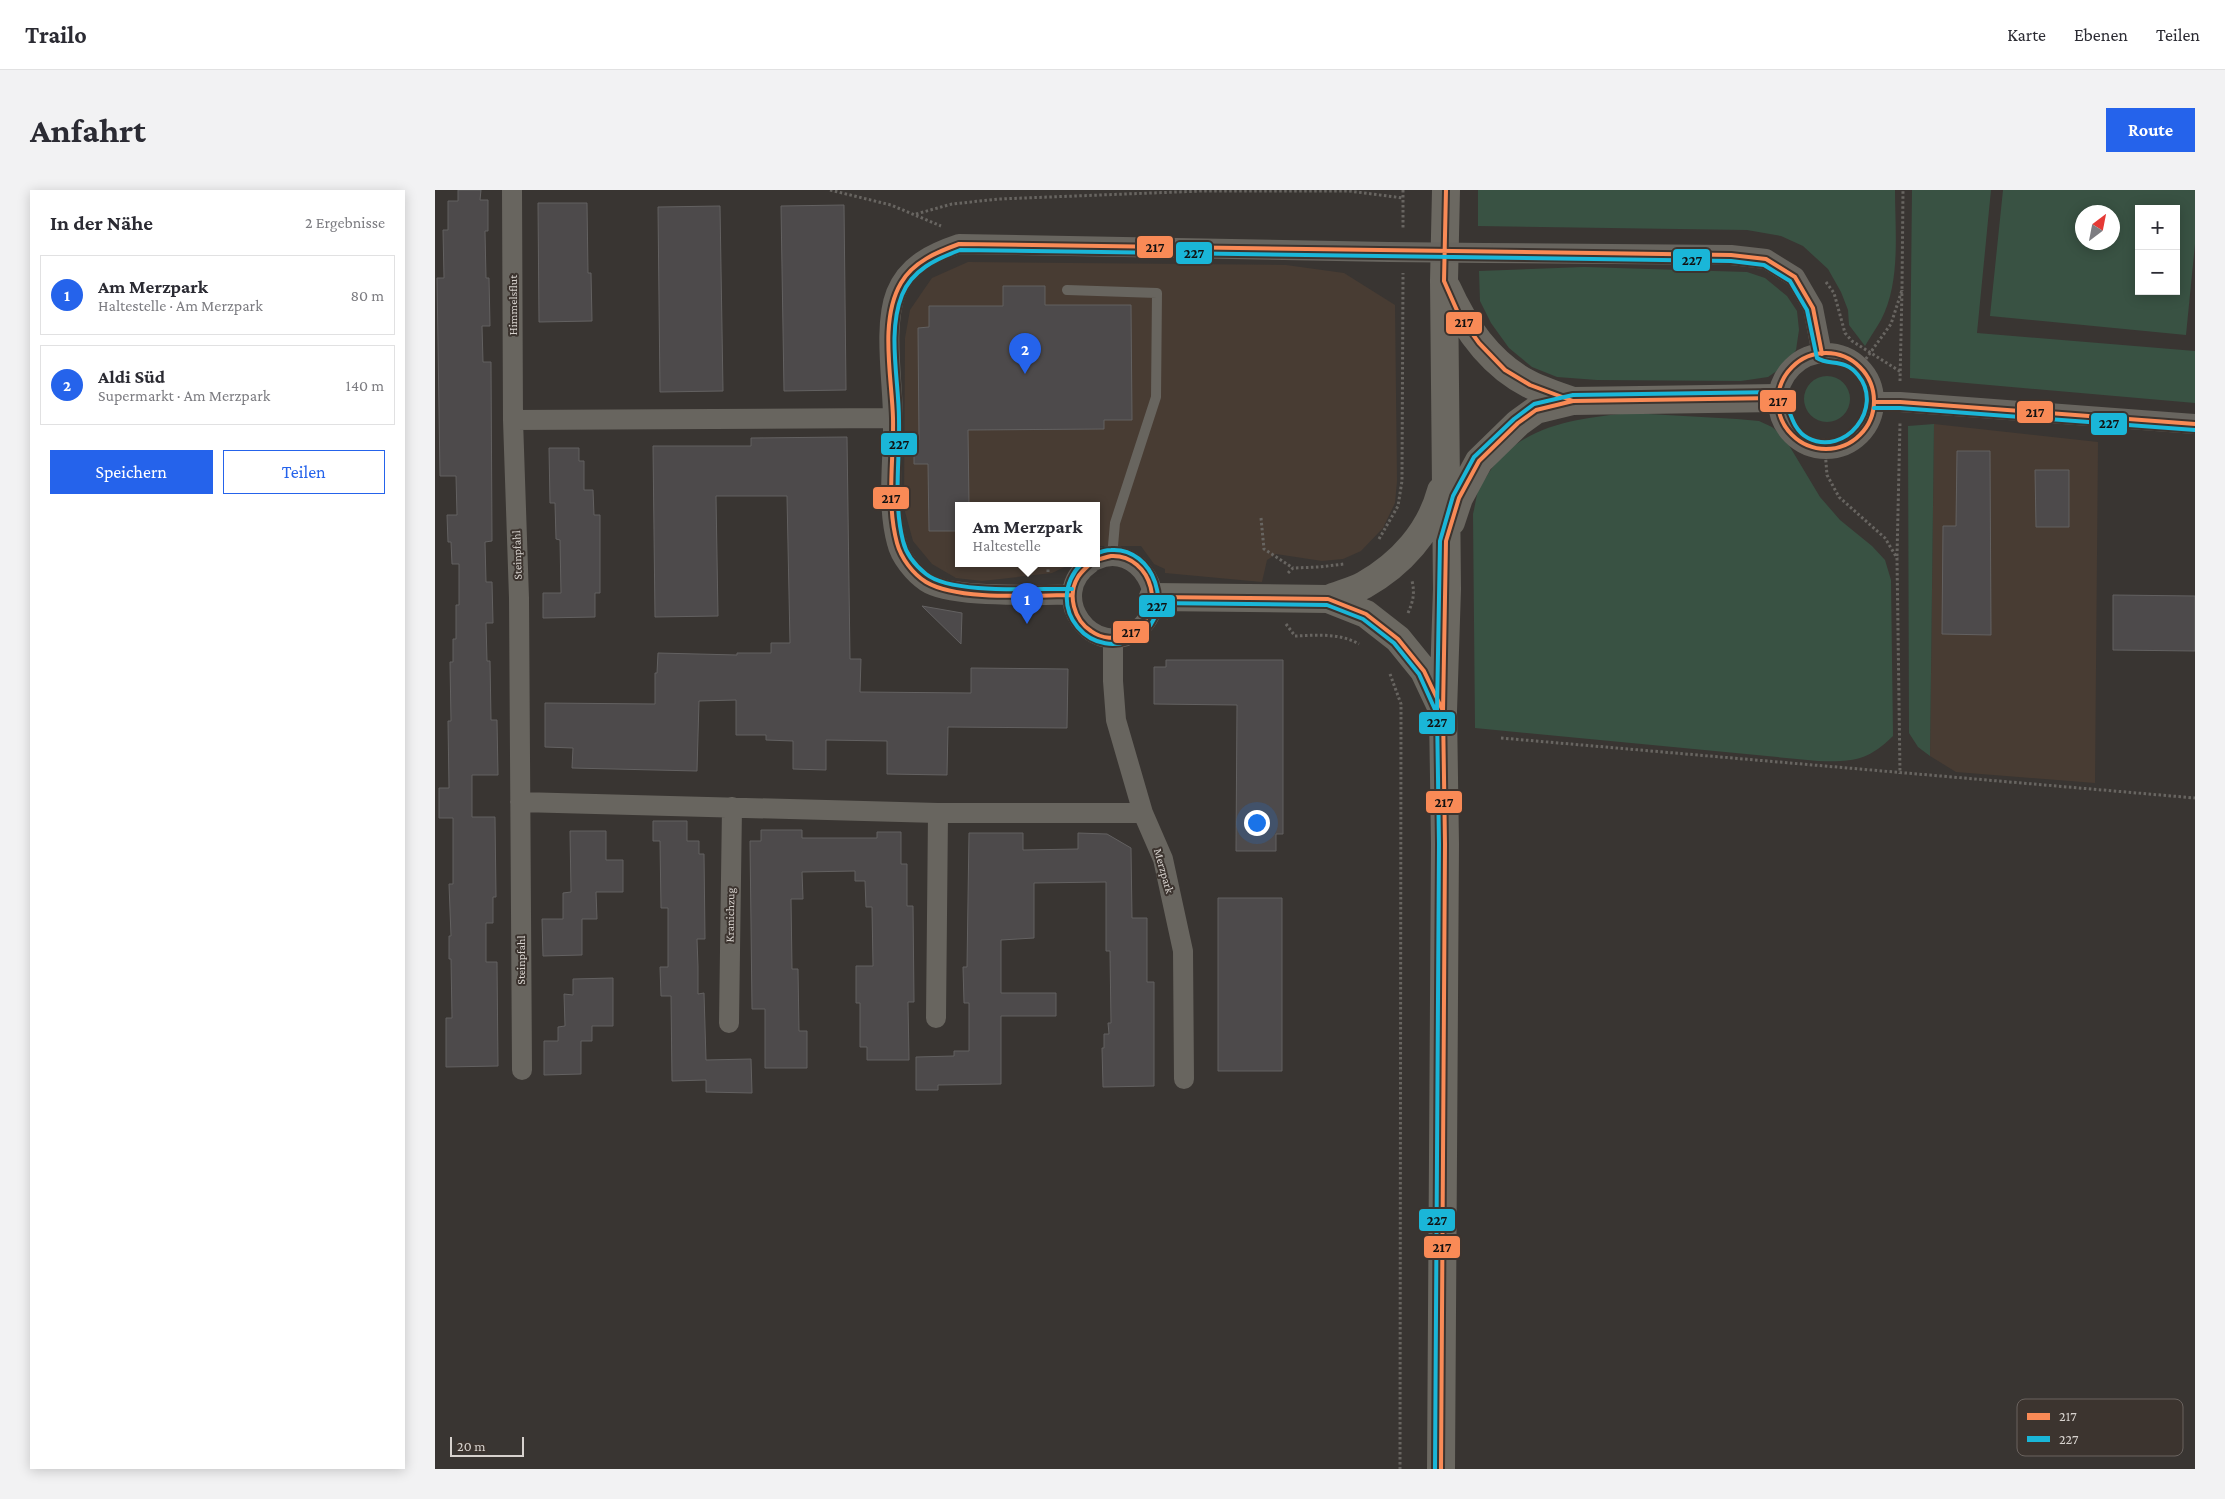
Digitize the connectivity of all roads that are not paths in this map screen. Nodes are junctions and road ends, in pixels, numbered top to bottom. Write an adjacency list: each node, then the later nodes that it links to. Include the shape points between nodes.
1 (512, 190): 10 (street, Himmelsflut)
2 (1446, 190): 3 (main road)
3 (1444, 281): 7 (main road, via 1459,315 1479,343 1505,370 1530,385); 12 (main road)
4 (1067, 290): 14 (lane, via 1157,293 1157,397)
5 (1821, 354): 6 (street, via 1805,358 1792,367 1782,381); 8 (street, via 1842,356 1860,368 1868,378); 9 (street, bridge, via 1813,308 1795,277 1766,259 1731,255 959,244 923,258 908,272 896,293 890,334)
6 (1777, 398): 7 (main road); 8 (street, via 1780,417 1790,433 1806,445 1825,450 1843,446 1859,436 1870,420)
7 (1573, 401): 13 (main road, via 1537,410 1518,423 1479,462 1459,498)
8 (1874, 402): 11 (street)
9 (893, 418): 10 (street); 16 (street, via 891,516 897,545 910,567 926,582 949,592)
10 (513, 420): 21 (street, Steinpfahl, via 519,598)
11 (2195, 424)
12 (1445, 473): 13 (main road); 18 (main road, via 1436,508 1419,539 1397,561 1364,585)
13 (1446, 541): 20 (main road)
14 (1104, 558): 17 (street, via 1125,558 1136,564 1151,584)
15 (1086, 567): 16 (street, via 1074,583)
16 (1072, 595): 19 (street, via 1073,608 1083,625 1100,636)
17 (1153, 597): 18 (main road); 19 (street, via 1152,610 1146,621 1137,630)
18 (1328, 599): 20 (main road, via 1366,614 1398,639 1424,671)
19 (1113, 638): 24 (street, Merzpark, via 1116,720)
20 (1443, 711): 29 (main road)
21 (520, 802): 22 (street); 27 (street, Steinpfahl)
22 (732, 807): 23 (street); 26 (street, Kranichzug)
23 (938, 813): 24 (street); 25 (street)
24 (1143, 813): 28 (street, Merzpark, via 1163,859 1183,951)
25 (936, 1018)
26 (729, 1023)
27 (522, 1070)
28 (1184, 1079)
29 (1441, 1469)

